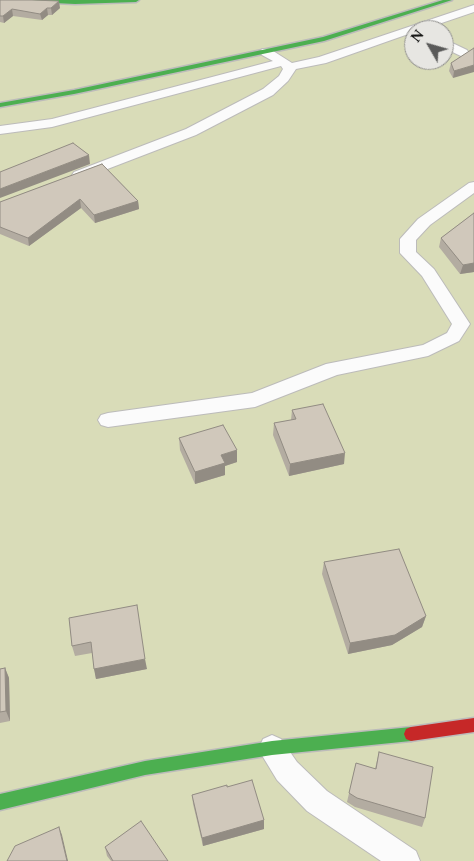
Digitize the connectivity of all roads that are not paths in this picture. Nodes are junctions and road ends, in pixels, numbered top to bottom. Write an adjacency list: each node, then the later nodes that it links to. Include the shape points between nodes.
1 (33, 0): 2 (street)
2 (136, 0)
3 (449, 0): 8 (street, via 324,39)
4 (474, 8): 5 (lane)
5 (441, 20)
6 (404, 33): 10 (lane, via 322,60)
7 (454, 48): 9 (lane)
8 (266, 52): 10 (lane); 11 (street)
9 (463, 53)
10 (286, 64): 12 (lane, via 52,123); 13 (lane, via 290,68 284,78 268,92 191,132)
11 (0, 105)
12 (0, 130)
13 (70, 179)
14 (474, 186): 15 (lane, via 424,222 408,239 408,253 428,273 461,324 453,337 428,350 334,369 255,400)
15 (108, 420)
16 (474, 724): 17 (street, via 416,734)
17 (272, 748): 18 (street, via 145,768); 19 (lane, via 287,771 316,801)
18 (0, 802)
19 (406, 861)

